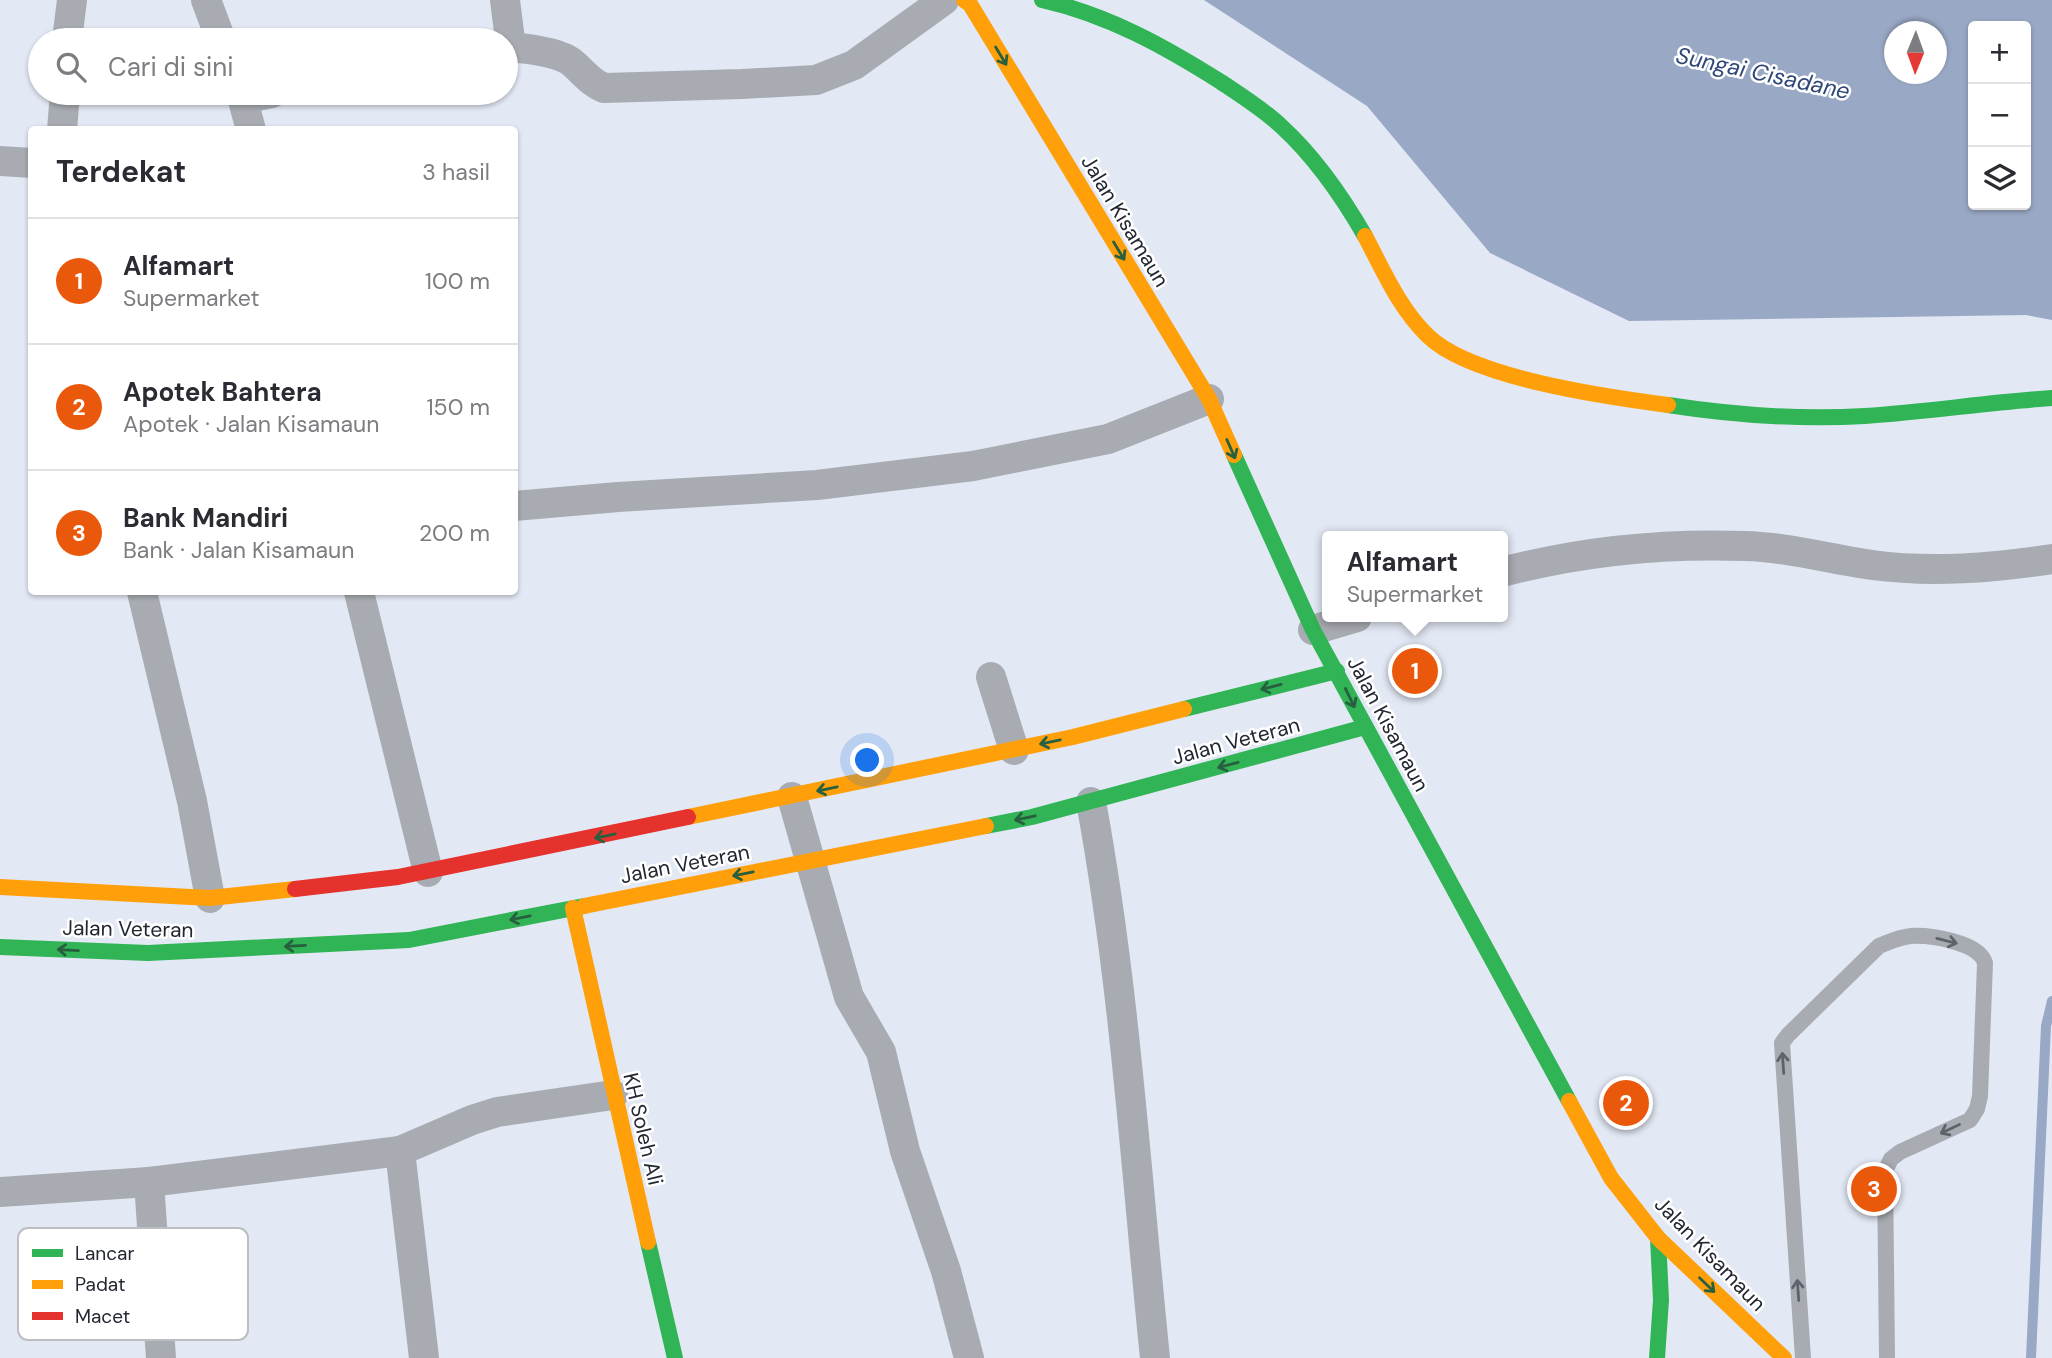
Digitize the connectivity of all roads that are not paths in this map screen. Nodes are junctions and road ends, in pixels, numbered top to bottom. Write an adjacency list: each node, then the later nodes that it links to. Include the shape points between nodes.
1 (72, 0): 7 (street)
2 (206, 0): 8 (street)
3 (505, 0): 9 (street)
4 (988, 0): 6 (main road)
5 (1042, 0): 17 (main road, via 1084,10 1180,56 1271,117 1334,183 1401,303 1421,328 1443,348 1486,367 1634,401 1791,417 1864,416)
6 (959, 1): 10 (street, via 854,65 816,80 604,88 560,55); 18 (main road, Jalan Kisamaun, one-way to 18)
7 (68, 28)
8 (216, 28)
9 (507, 28)
10 (518, 49)
11 (64, 105): 13 (street)
12 (244, 105): 14 (street)
13 (62, 126)
14 (250, 126)
15 (0, 161): 16 (street)
16 (28, 163)
17 (2052, 398)
18 (1209, 400): 19 (street, via 1108,439 973,466 817,485); 25 (main road, Jalan Kisamaun, one-way to 25)
19 (518, 506)
20 (2052, 559): 21 (street, via 1987,569 1927,569 1748,546 1681,546 1606,551)
21 (1508, 571)
22 (143, 595): 35 (street)
23 (360, 595): 33 (street)
24 (1340, 622): 25 (street)
25 (1313, 630): 26 (main road, Jalan Kisamaun)
26 (1337, 671): 28 (main road, Jalan Kisamaun, one-way to 28); 29 (main road, Jalan Veteran, one-way to 29)
27 (991, 677): 29 (street)
28 (1365, 727): 31 (main road, Jalan Veteran, one-way to 31); 43 (main road, Jalan Kisamaun, via 1611,1178)
29 (1014, 750): 30 (main road, Jalan Veteran, one-way to 30)
30 (792, 797): 32 (street); 33 (main road, Jalan Veteran, one-way to 33)
31 (1091, 802): 32 (main road, Jalan Veteran, one-way to 32); 49 (street, via 1121,999)
32 (810, 860): 36 (main road, Jalan Veteran, one-way to 36); 48 (street, via 849,997 881,1052 905,1151 946,1271)
33 (428, 872): 35 (main road, Jalan Veteran)
34 (0, 887): 35 (main road, Jalan Veteran)
35 (210, 898)
36 (573, 908): 37 (main road, Jalan Veteran, one-way to 37, via 408,940 148,953); 38 (main road, KH Soleh Ali)
37 (0, 947)
38 (613, 1095): 39 (street, via 497,1112); 47 (main road, KH Soleh Ali)
39 (400, 1151): 40 (street); 46 (street)
40 (149, 1182): 41 (street); 42 (street)
41 (0, 1192)
42 (152, 1228)
43 (1658, 1238): 50 (main road, via 1661,1300); 51 (main road, Jalan Kisamaun, one-way to 51)
44 (160, 1340): 45 (street)
45 (161, 1358)
46 (424, 1358)
47 (675, 1358)
48 (969, 1358)
49 (1154, 1358)
50 (1657, 1358)
51 (1784, 1358)
52 (1803, 1358): 53 (lane, one-way to 53, via 1783,1043 1879,946 1895,939 1929,936 1980,952 1985,963 1980,1096 1970,1119 1900,1152 1885,1171)
53 (1887, 1358)

